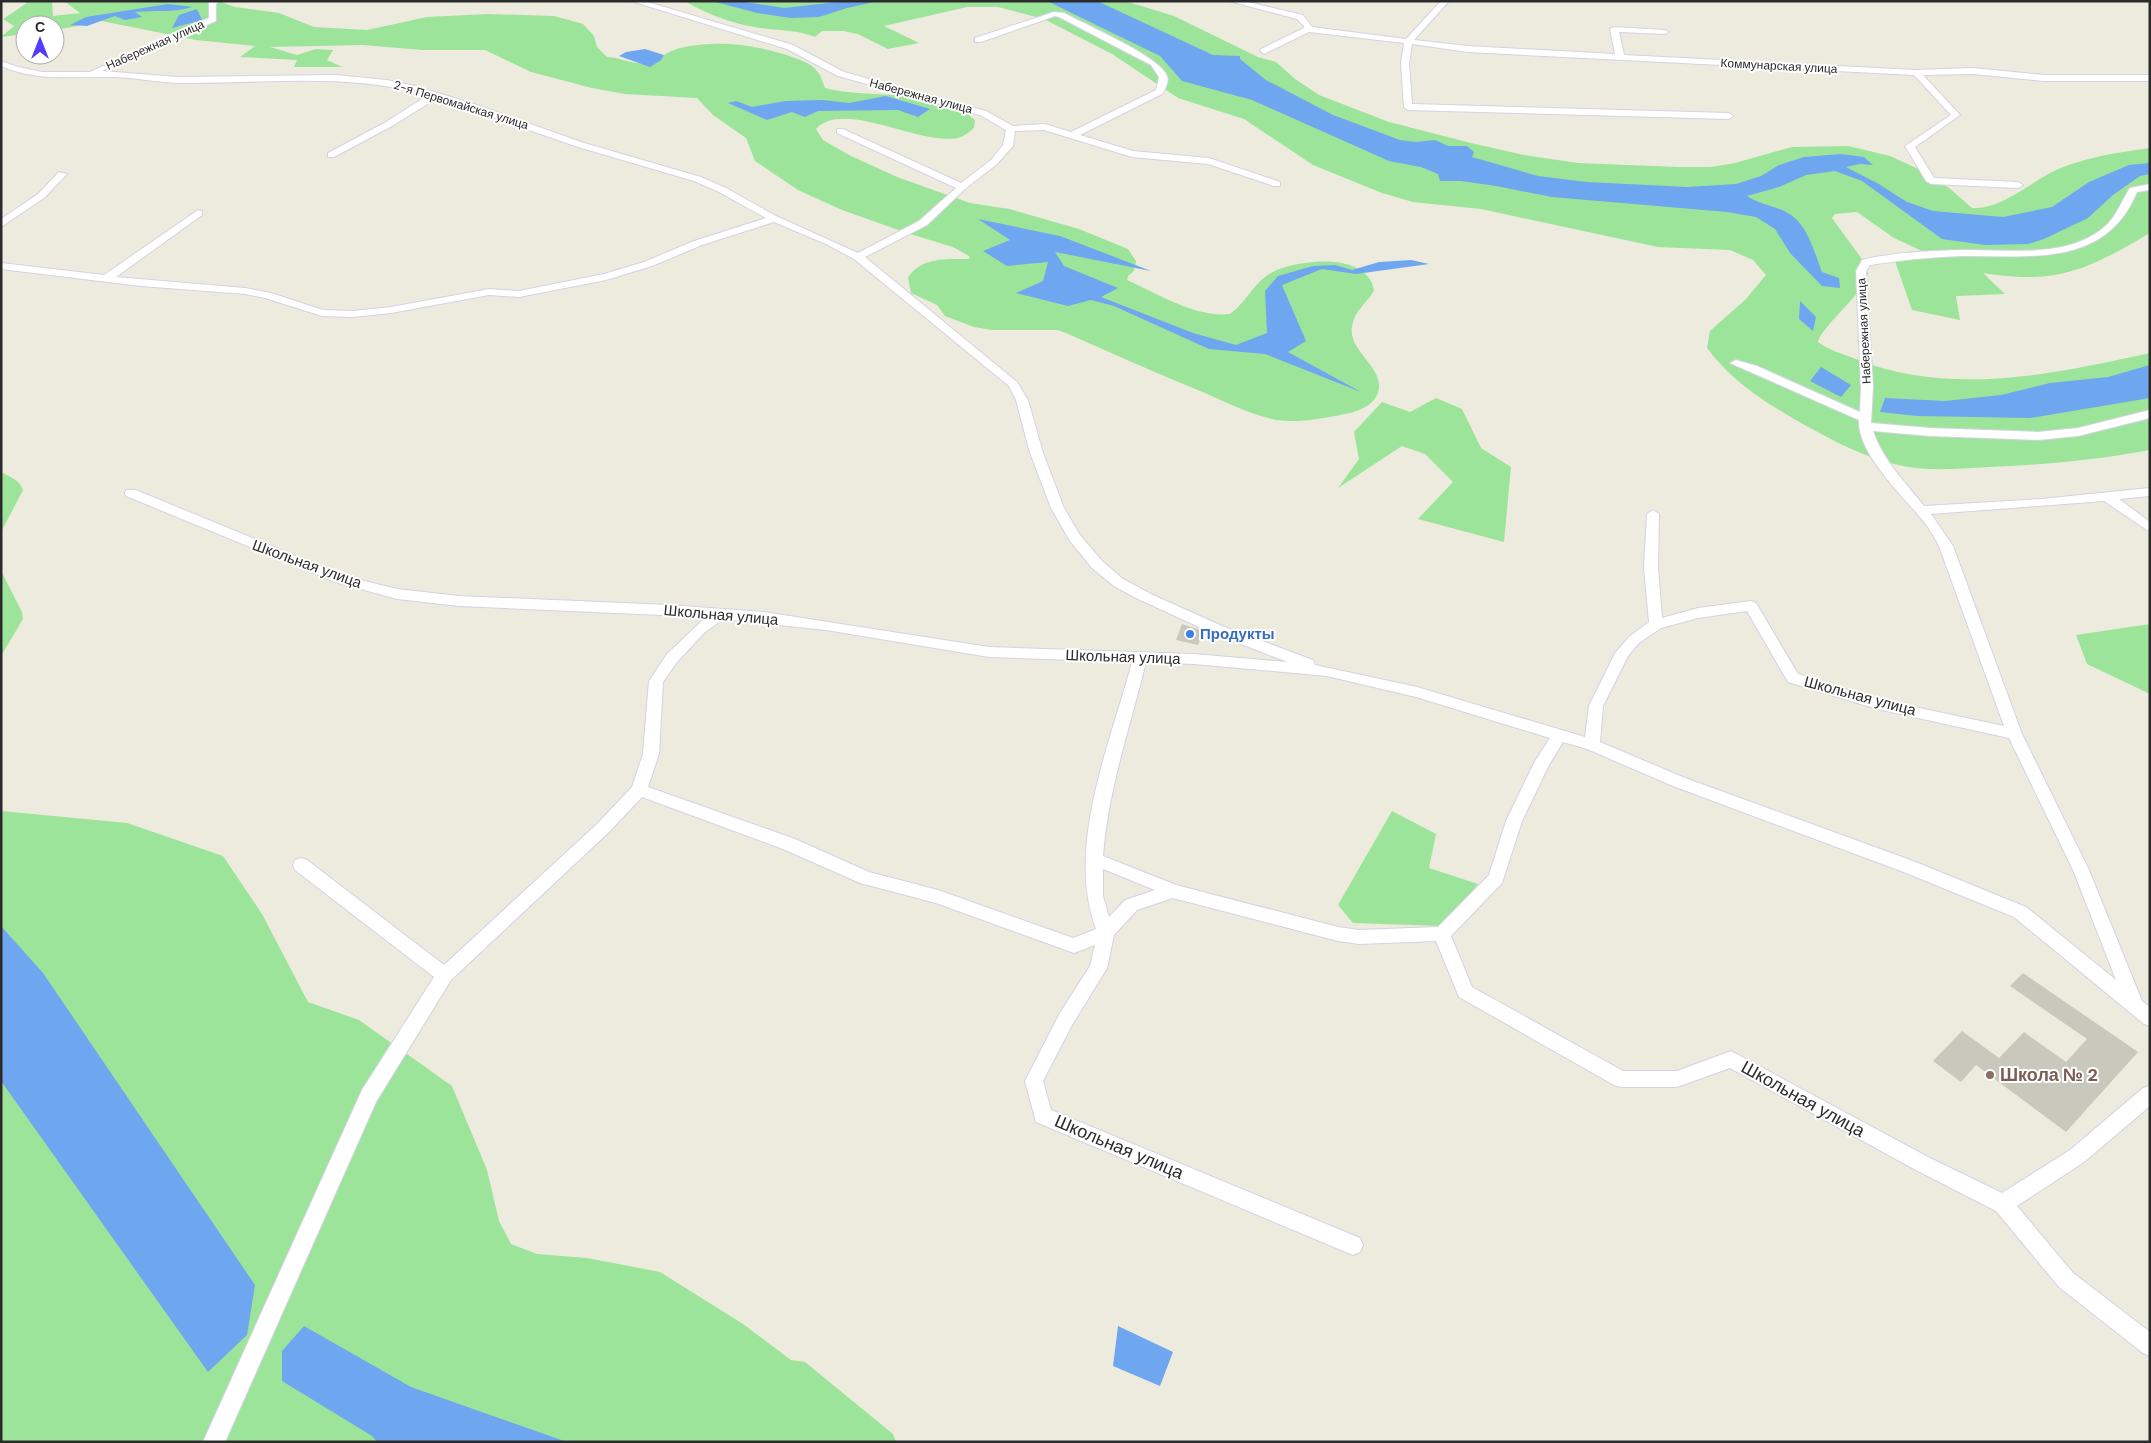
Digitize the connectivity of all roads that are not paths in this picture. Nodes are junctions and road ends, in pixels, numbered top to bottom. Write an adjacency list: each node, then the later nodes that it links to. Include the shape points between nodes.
1 (214, 1): 13 (street, Набережная улица, via 213,19)
2 (635, 1): 17 (street, Набережная улица, via 790,47 841,74 983,113)
3 (1233, 1): 5 (street, via 1300,17)
4 (1445, 1): 8 (street)
5 (1308, 29): 8 (street, Коммунарская улица); 9 (street)
6 (1664, 32): 10 (street, via 1614,28)
7 (978, 40): 19 (street, via 1054,14 1061,15 1154,64 1164,74 1159,92)
8 (1409, 41): 10 (street, Коммунарская улица, via 1468,49); 16 (street, via 1405,53 1408,106)
9 (1264, 51)
10 (1620, 58): 12 (street, Коммунарская улица)
11 (3, 65): 13 (street, 2-я Первомайская улица, via 44,75)
12 (1916, 73): 14 (street, Коммунарская улица, via 1973,71 2044,78); 23 (street, via 1956,115 1910,146 1931,181)
13 (78, 77): 15 (street, 2-я Первомайская улица, via 108,74 176,80 355,79 400,85)
14 (2150, 78)
15 (435, 95): 20 (street, via 389,124); 27 (street, 2-я Первомайская улица, via 582,146 688,175 737,196)
16 (1728, 116)
17 (1011, 129): 19 (street, via 1046,127); 25 (street, via 1008,146 994,162)
18 (840, 131): 25 (street)
19 (1072, 135): 22 (street, via 1132,154 1209,161)
20 (331, 154)
21 (62, 174): 28 (street, via 41,196)
22 (1277, 184)
23 (2018, 185)
24 (2150, 186): 35 (street, Набережная улица, via 2133,190 2124,212 2101,235 2072,247 2037,252 1919,255 1866,262 1861,271)
25 (962, 187): 30 (street, via 923,223)
26 (198, 213): 32 (street)
27 (774, 219): 29 (street, 2-я Первомайская улица); 32 (street, via 606,277 519,294 488,292 353,314 322,313 245,291)
28 (1, 224)
29 (840, 246): 30 (street, Школьная улица)
30 (858, 257): 45 (street, Школьная улица, via 1013,384 1023,397 1034,444 1053,499 1068,528 1105,573 1126,588 1173,610 1246,642)
31 (1, 266): 32 (street)
32 (107, 278)
33 (1736, 363): 35 (street)
34 (2150, 414): 35 (street, via 2078,432 2038,436 1880,429)
35 (1866, 422): 39 (street, Школьная улица, via 1872,446 1886,468)
36 (2150, 492): 38 (street)
37 (131, 493): 42 (street, Школьная улица, via 340,579 397,594 459,601)
38 (2106, 496): 39 (street); 41 (street)
39 (1922, 510): 46 (street, Школьная улица, via 1946,546)
40 (1653, 514): 43 (street, via 1651,568)
41 (2150, 528)
42 (720, 614): 44 (street, Школьная улица, via 826,624 989,652); 49 (street, via 672,658 656,682 651,754)
43 (1656, 624): 46 (street, Школьная улица, via 1698,613 1751,606 1793,678 1878,704); 48 (street, Школьная улица, via 1622,653 1596,706)
44 (1140, 657): 45 (street, Школьная улица); 50 (street, via 1104,790)
45 (1327, 671): 47 (street, Школьная улица, via 1418,692)
46 (2014, 734): 56 (street, Школьная улица, via 2081,870)
47 (1559, 736): 48 (street, Школьная улица); 54 (street, via 1514,821 1496,878)
48 (1592, 745): 56 (street, Школьная улица, via 1679,782 2020,912 2121,997)
49 (639, 790): 53 (street, via 790,844 866,878 938,897 1074,946); 55 (street, via 603,828)
50 (1095, 860): 52 (street); 53 (street, via 1095,898)
51 (301, 865): 55 (street)
52 (1173, 891): 53 (street, via 1131,905); 54 (street, via 1338,934 1359,937)
53 (1106, 932): 60 (street, Школьная улица, via 1098,968 1066,1019 1034,1081 1043,1116)
54 (1442, 934): 59 (street, Школьная улица, via 1465,992 1621,1079 1677,1079 1730,1059 1921,1163)
55 (445, 975): 62 (street, via 369,1096)
56 (2135, 1005): 57 (street, Школьная улица)
57 (2150, 1018)
58 (2150, 1094): 59 (street, via 2076,1156)
59 (2004, 1204): 61 (street, Школьная улица, via 2066,1280)
60 (1353, 1245)
61 (2150, 1346)
62 (214, 1442)

